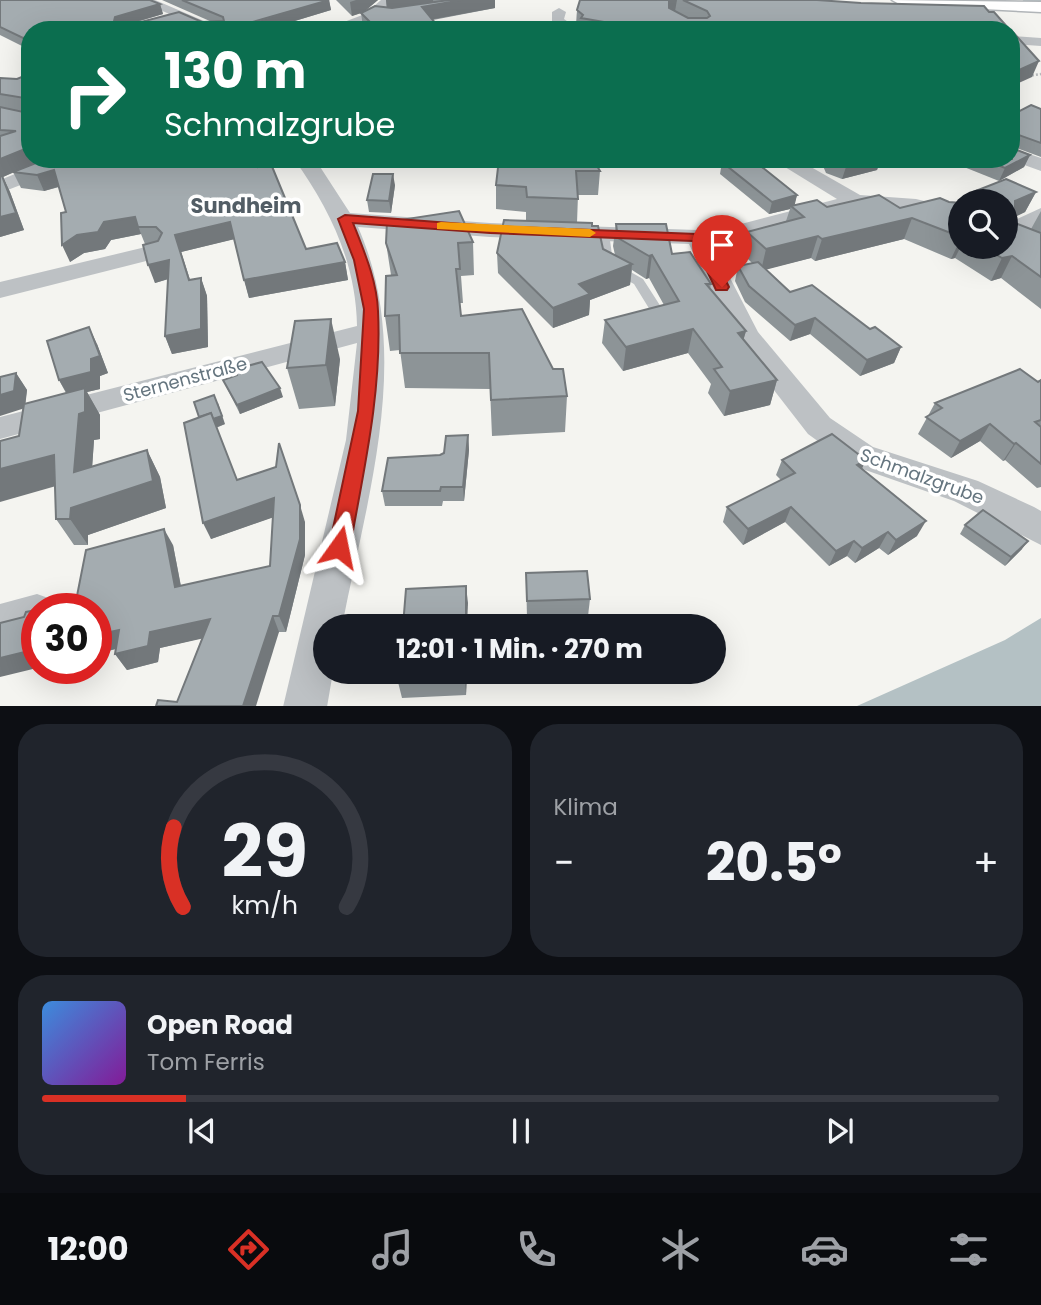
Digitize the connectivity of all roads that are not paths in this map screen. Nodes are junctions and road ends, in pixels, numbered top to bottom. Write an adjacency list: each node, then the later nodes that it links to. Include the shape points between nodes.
1 (144, 0): 6 (street, via 162,15 185,9)
2 (387, 0): 7 (street, via 378,17)
3 (901, 0): 4 (main road)
4 (1041, 7)
5 (559, 12): 8 (street)
6 (204, 21)
7 (363, 21)
8 (559, 21)
9 (1020, 41): 10 (street)
10 (1041, 42)
11 (1020, 157): 12 (street)
12 (1041, 165)
13 (48, 168): 16 (street)
14 (313, 168): 20 (street)
15 (798, 168): 17 (street)
16 (0, 187)
17 (855, 201): 18 (street, via 916,205); 23 (street, via 722,236)
18 (948, 214)
19 (1041, 215): 21 (street)
20 (345, 219): 22 (street); 29 (street, via 368,284)
21 (1018, 227)
22 (603, 233): 23 (street); 28 (lane, via 607,264 639,282)
23 (697, 237): 31 (street, Schmalzgrube, via 746,337 819,426 862,456 967,491)
24 (1018, 239): 25 (street)
25 (1029, 244)
26 (154, 252): 27 (street)
27 (0, 290)
28 (654, 307)
29 (370, 331): 30 (street, Sternenstraße); 34 (street, via 365,421)
30 (0, 428)
31 (1041, 530)
32 (21, 616): 33 (street)
33 (0, 622)
34 (305, 706)

